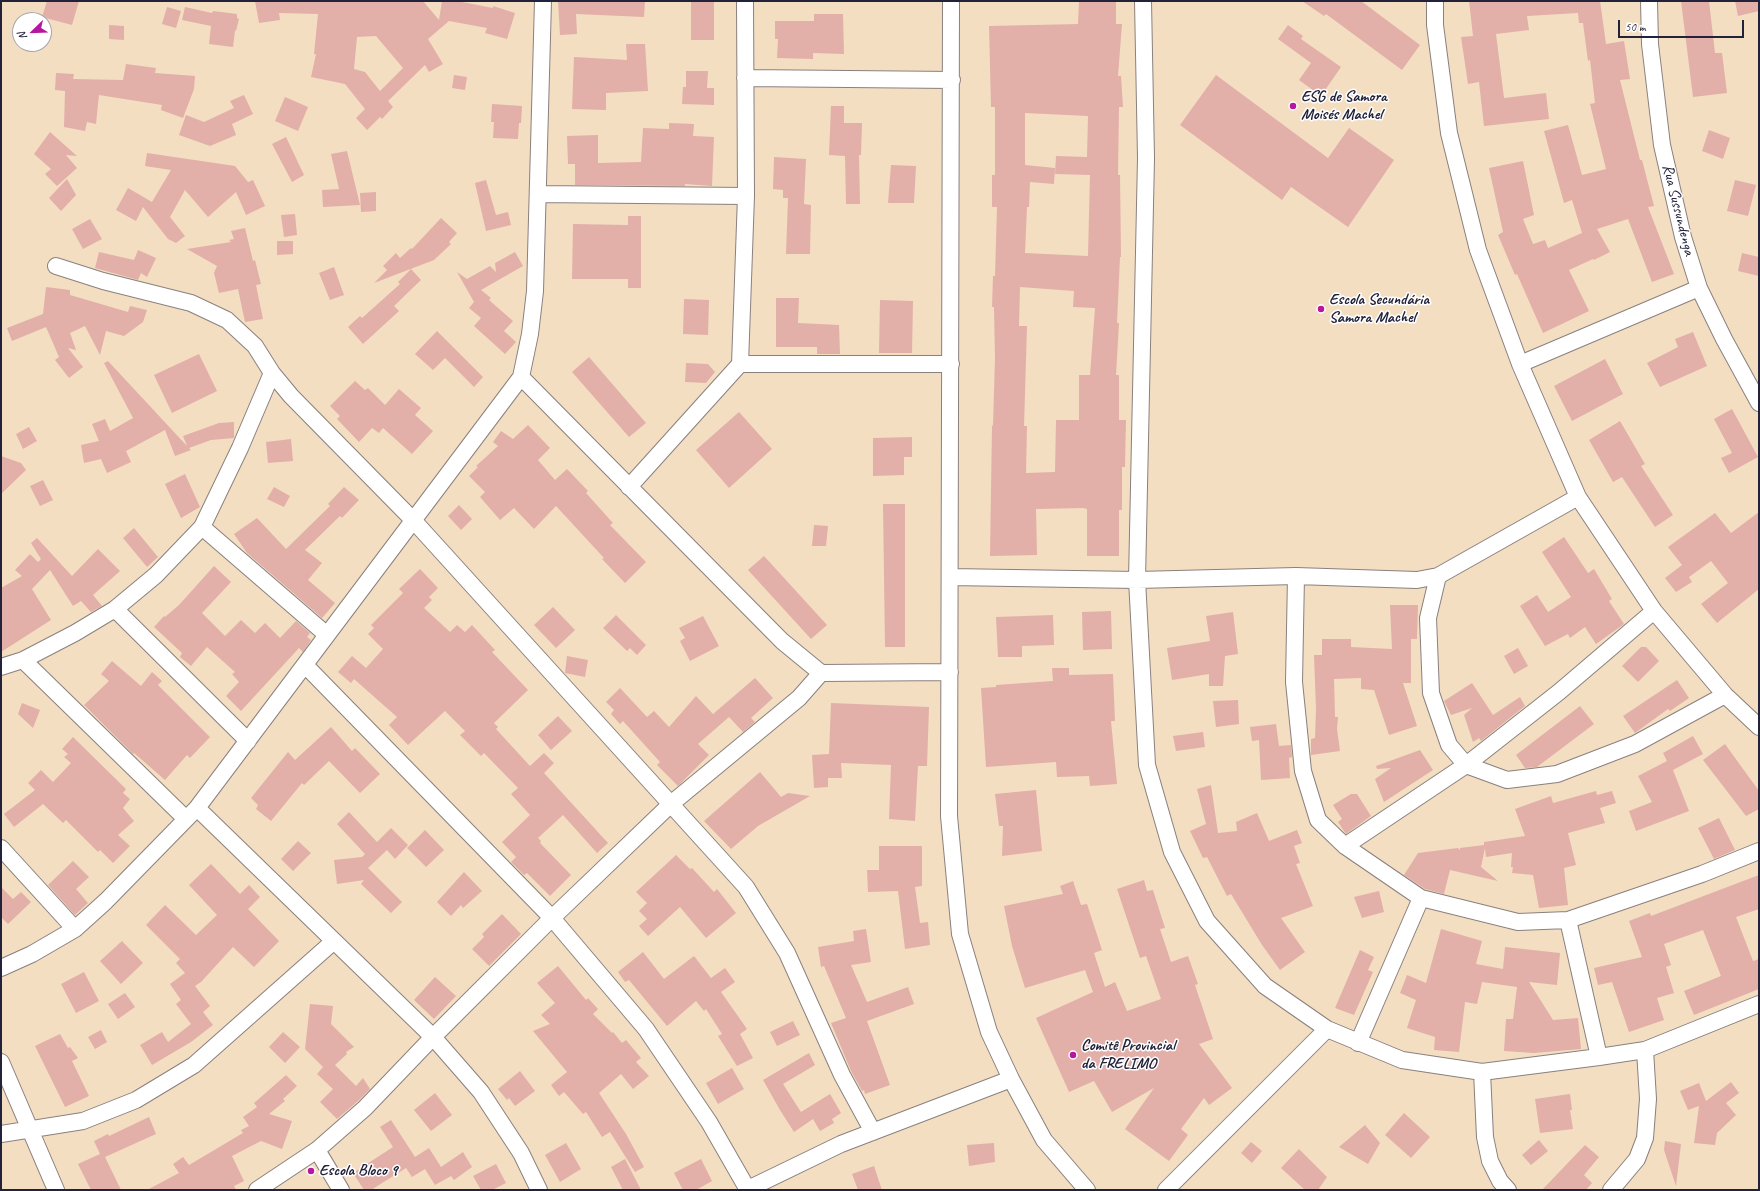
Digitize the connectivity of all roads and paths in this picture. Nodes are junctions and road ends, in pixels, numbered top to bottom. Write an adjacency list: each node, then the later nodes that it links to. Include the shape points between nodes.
1 (543, 1): 9 (street)
2 (745, 1): 7 (street)
3 (951, 1): 8 (street)
4 (1143, 1): 26 (street, via 1146,158)
5 (1435, 1): 15 (street, via 1435,25 1449,133 1478,250)
6 (1649, 1): 12 (street, Rua Sussundenga, via 1650,44 1662,146 1683,237)
7 (745, 78): 8 (street); 10 (street)
8 (952, 80): 14 (street)
9 (538, 194): 10 (street); 17 (street, via 535,290 530,334)
10 (746, 196): 13 (street)
11 (56, 266): 16 (street, via 103,281 192,303 227,320 255,346)
12 (1699, 288): 15 (street); 18 (street, Rua Sussundenga)
13 (740, 364): 14 (street); 19 (street)
14 (950, 364): 25 (street)
15 (1520, 364): 20 (street)
16 (272, 372): 21 (street, via 291,396); 22 (street, via 240,448)
17 (521, 377): 19 (street); 21 (street)
18 (1759, 403)
19 (629, 487): 34 (street, via 782,641)
20 (1578, 497): 24 (street); 28 (street)
21 (413, 520): 29 (street); 39 (street)
22 (202, 527): 27 (street, via 156,575); 29 (street)
23 (1296, 576): 24 (street, via 1417,580); 26 (street); 41 (street, via 1294,682 1303,771 1318,820)
24 (1438, 576): 38 (street, via 1428,618 1431,693 1449,745)
25 (950, 577): 26 (street); 33 (street)
26 (1137, 580): 51 (street, via 1147,765 1172,852 1207,921 1265,986)
27 (115, 609): 30 (street); 37 (street)
28 (1654, 611): 35 (street); 38 (street, via 1559,692)
29 (328, 635): 31 (street)
30 (24, 660): 32 (street); 40 (street)
31 (305, 664): 37 (street); 45 (street)
32 (1, 667)
33 (950, 672): 34 (street); 58 (street, via 949,816 960,934 989,1032)
34 (821, 673): 39 (street, via 799,698)
35 (1725, 695): 36 (street); 38 (street, via 1635,744 1557,774 1507,780)
36 (1759, 726)
37 (248, 741): 40 (street)
38 (1466, 765): 41 (street)
39 (672, 803): 45 (street); 60 (street, via 746,887 787,954 842,1075)
40 (192, 813): 47 (street); 48 (street)
41 (1345, 846): 44 (street)
42 (1, 848): 47 (street)
43 (1759, 851): 46 (street, via 1702,874)
44 (1421, 898): 46 (street, via 1518,922); 53 (street)
45 (552, 918): 52 (street); 67 (street, via 646,1029 709,1122)
46 (1568, 920): 55 (street)
47 (75, 929): 49 (street, via 32,954)
48 (334, 941): 52 (street); 59 (street, via 194,1065 136,1100 83,1121)
49 (1, 968)
50 (1759, 1004): 54 (street)
51 (1326, 1029): 53 (street); 69 (street)
52 (433, 1037): 62 (street, via 366,1108); 66 (street, via 480,1092 521,1153)
53 (1358, 1043): 57 (street, via 1402,1060)
54 (1645, 1050): 55 (street); 71 (street, via 1648,1098 1645,1138 1637,1159)
55 (1599, 1057): 57 (street)
56 (1, 1062): 59 (street)
57 (1482, 1072): 70 (street, via 1485,1137 1490,1161 1500,1181)
58 (1011, 1079): 60 (street); 68 (street, via 1044,1140)
59 (31, 1130): 61 (street); 63 (street)
60 (873, 1132): 67 (street, via 842,1144)
61 (1, 1134)
62 (317, 1150): 64 (street); 65 (street)
63 (56, 1190)
64 (257, 1190)
65 (341, 1190)
66 (539, 1190)
67 (747, 1190)
68 (1087, 1190)
69 (1166, 1190)
70 (1508, 1190)
71 (1611, 1190)

